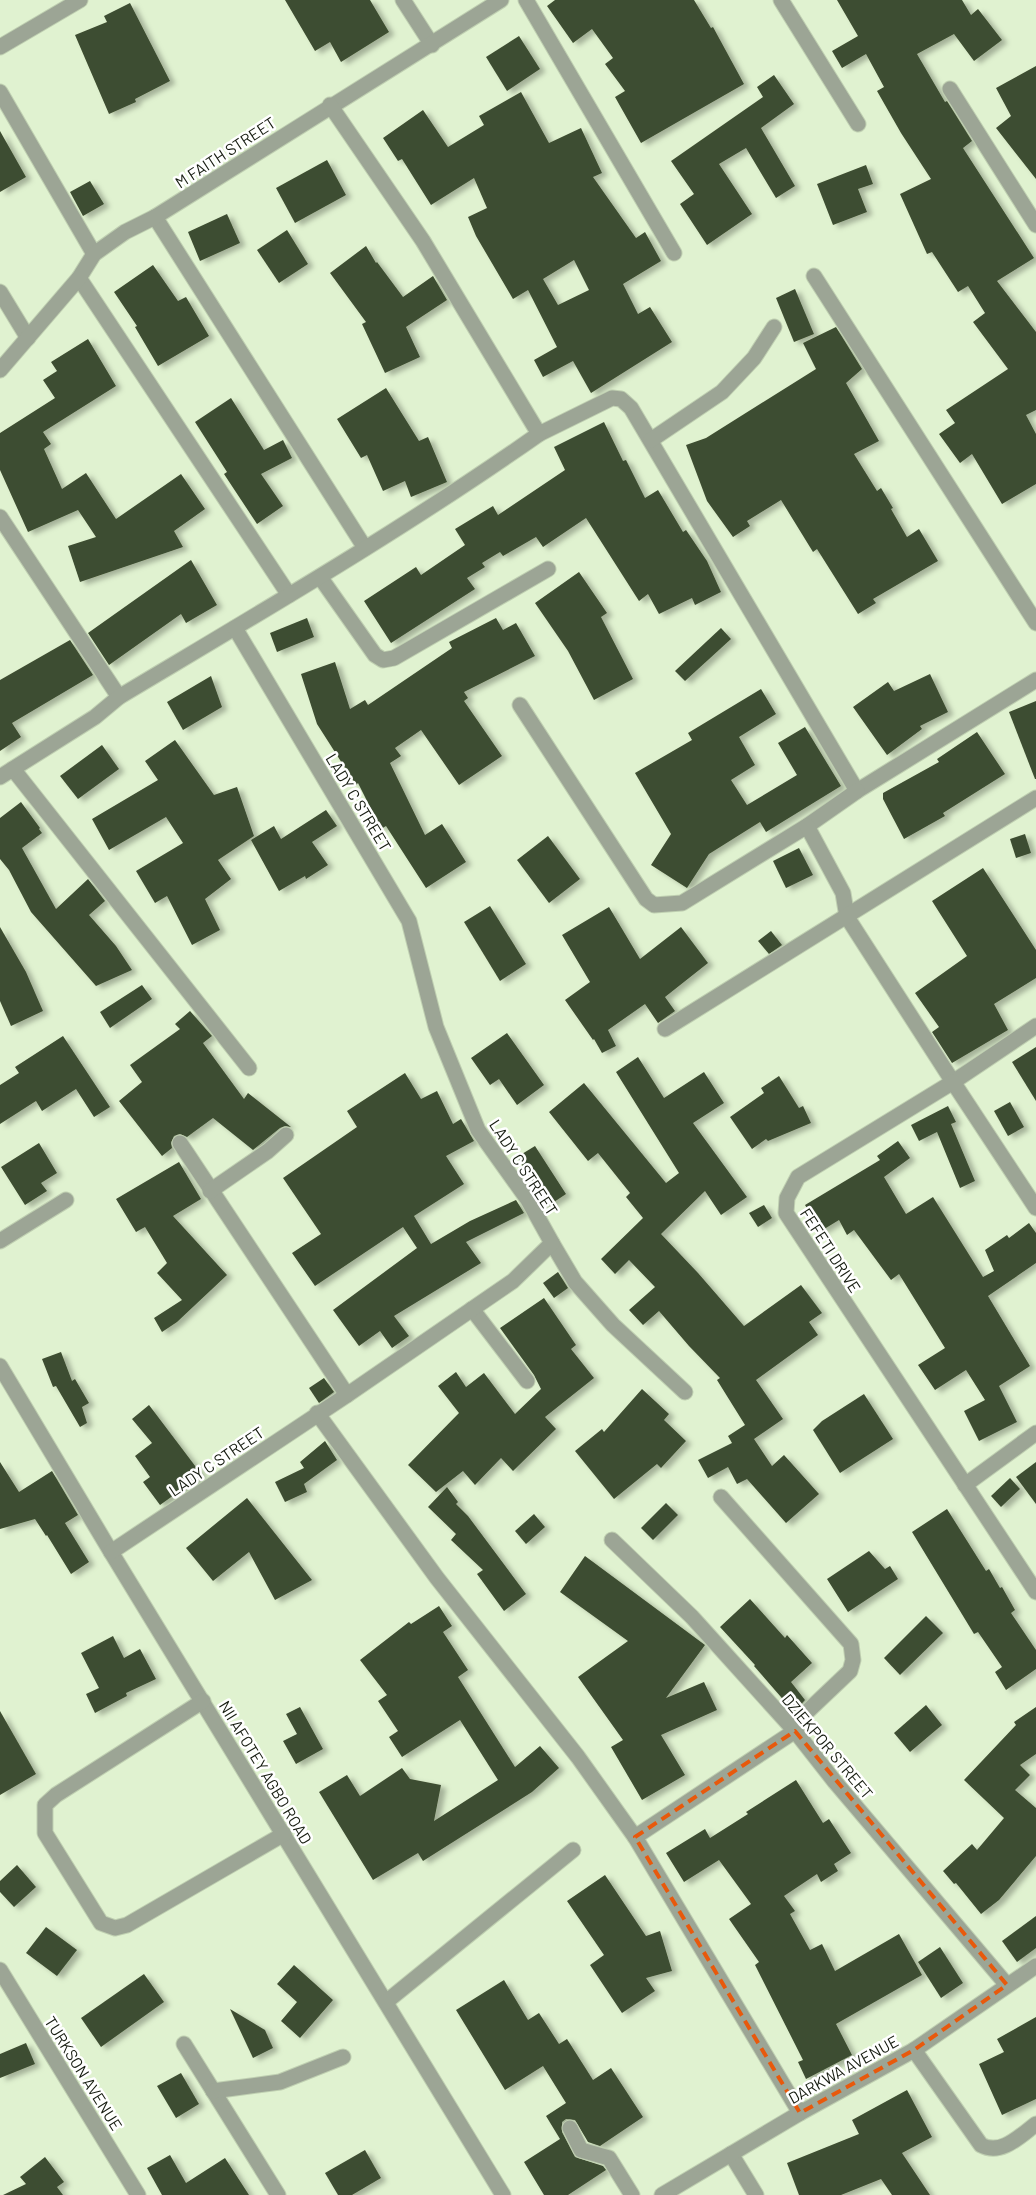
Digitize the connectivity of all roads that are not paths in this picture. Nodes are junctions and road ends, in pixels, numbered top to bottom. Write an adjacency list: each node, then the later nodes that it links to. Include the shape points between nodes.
1 (80, 0): 7 (street)
2 (403, 0): 6 (street)
3 (501, 0): 6 (street, M FAITH STREET)
4 (526, 0): 14 (street)
5 (781, 0): 11 (street)
6 (432, 45): 10 (street, M FAITH STREET)
7 (0, 47)
8 (950, 90): 13 (street)
9 (0, 92): 15 (street)
10 (330, 105): 12 (street, M FAITH STREET); 22 (street, via 423,241)
11 (858, 124)
12 (155, 217): 15 (street, M FAITH STREET, via 125,232); 25 (street)
13 (1036, 225)
14 (674, 253)
15 (94, 254): 17 (street, M FAITH STREET)
16 (814, 276): 29 (street)
17 (79, 278): 20 (street, M FAITH STREET); 28 (street)
18 (0, 292): 20 (street)
19 (774, 327): 23 (street, via 754,358 722,392)
20 (28, 338): 21 (street, M FAITH STREET)
21 (0, 370)
22 (539, 434): 23 (street, via 612,398 621,399 631,408); 25 (street, via 468,484)
23 (651, 440): 36 (street)
24 (0, 518): 32 (street)
25 (365, 548): 27 (street)
26 (548, 569): 27 (street, via 394,658 383,660 375,655)
27 (320, 577): 28 (street)
28 (290, 595): 30 (street)
29 (1036, 623)
30 (235, 628): 32 (street); 50 (street, LADY C STREET, via 409,922 436,1028 478,1130 528,1200)
31 (1036, 680): 36 (street)
32 (119, 697): 34 (street, via 95,717)
33 (520, 705): 38 (street, via 646,899 654,905 682,903)
34 (13, 769): 35 (street); 42 (street)
35 (0, 777)
36 (858, 791): 38 (street)
37 (1036, 798): 39 (street)
38 (807, 826): 39 (street, via 843,893)
39 (847, 917): 41 (street); 43 (street)
40 (1036, 1026): 43 (street, FEFETI DRIVE)
41 (665, 1029)
42 (249, 1068)
43 (953, 1082): 48 (street); 58 (street, FEFETI DRIVE, via 798,1177 787,1198 786,1213)
44 (286, 1135): 46 (street)
45 (180, 1143): 46 (street)
46 (210, 1192): 55 (street)
47 (66, 1200): 49 (street)
48 (1036, 1208)
49 (0, 1241)
50 (552, 1243): 51 (street, LADY C STREET, via 513,1281); 54 (street, via 575,1282 613,1325)
51 (472, 1308): 53 (street); 55 (street, LADY C STREET)
52 (0, 1366): 61 (street, NII AFOTEY AGBO ROAD)
53 (527, 1381)
54 (685, 1392)
55 (347, 1395): 56 (street, LADY C STREET)
56 (317, 1413): 61 (street, LADY C STREET); 66 (street, via 437,1578 578,1757)
57 (1036, 1434): 58 (street)
58 (965, 1484): 62 (street, FEFETI DRIVE)
59 (721, 1497): 64 (street, via 851,1644 853,1660 850,1671)
60 (612, 1540): 64 (street, DZIEKPOR STREET, via 692,1617)
61 (111, 1552): 63 (street, NII AFOTEY AGBO ROAD)
62 (1036, 1592)
63 (203, 1702): 65 (street, NII AFOTEY AGBO ROAD); 65 (street, via 56,1795 45,1805 45,1833 101,1923 115,1928 127,1925)
64 (793, 1729): 66 (street); 70 (street, DZIEKPOR STREET)
65 (284, 1834): 71 (street, NII AFOTEY AGBO ROAD)
66 (636, 1837): 76 (street)
67 (573, 1850): 71 (street)
68 (1036, 1966): 70 (street, DARKWA AVENUE)
69 (0, 1970): 80 (street, TURKSON AVENUE)
70 (1007, 1985): 73 (street, DARKWA AVENUE)
71 (386, 2002): 82 (street, NII AFOTEY AGBO ROAD)
72 (184, 2044): 75 (street)
73 (914, 2050): 76 (street, DARKWA AVENUE); 77 (street, via 981,2145 996,2149)
74 (344, 2057): 75 (street, via 280,2082)
75 (213, 2091): 81 (street)
76 (800, 2113): 79 (street, DARKWA AVENUE)
77 (1036, 2124)
78 (570, 2128): 83 (street, via 581,2150 609,2158)
79 (730, 2154): 84 (street, DARKWA AVENUE); 85 (street)
80 (138, 2195)
81 (278, 2195)
82 (503, 2195)
83 (632, 2195)
84 (662, 2195)
85 (756, 2195)

